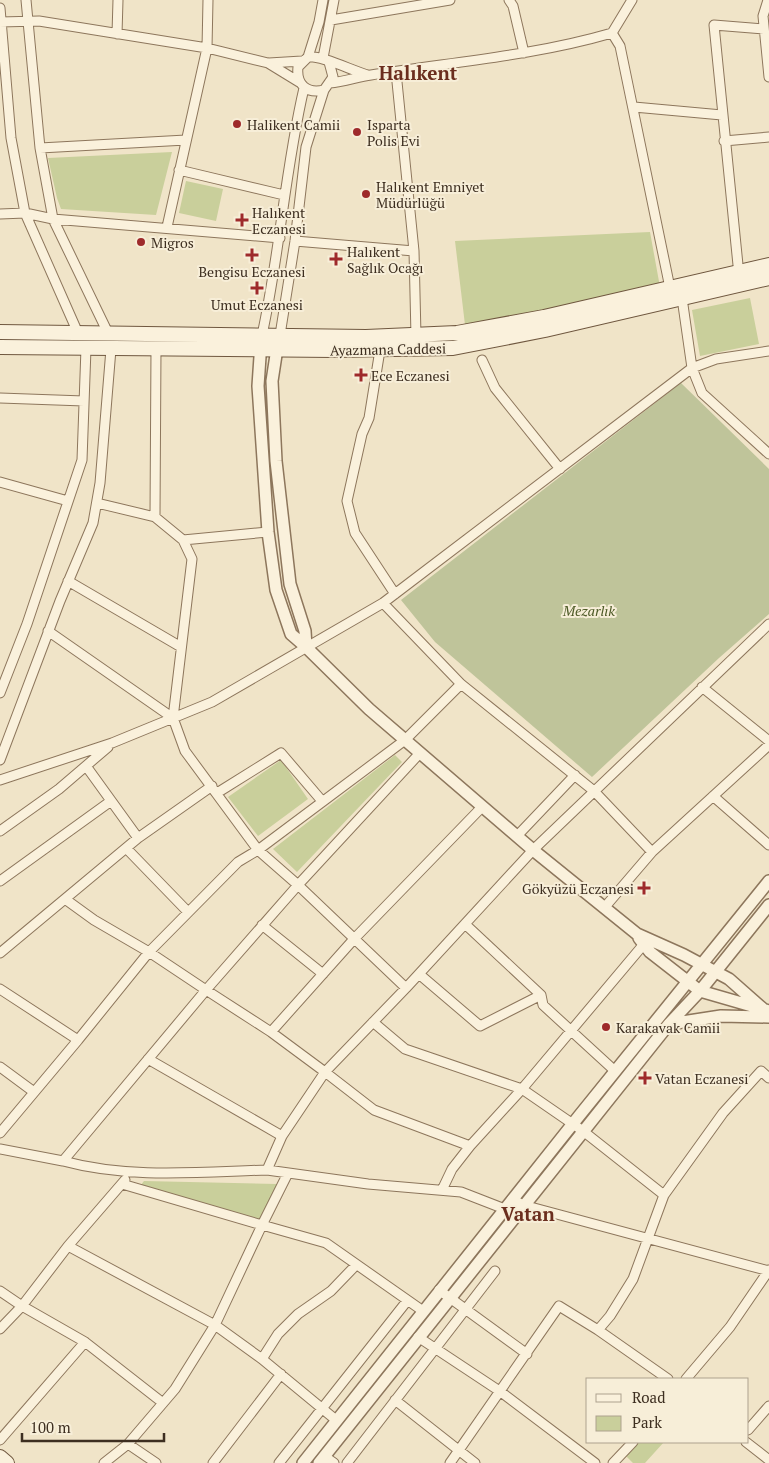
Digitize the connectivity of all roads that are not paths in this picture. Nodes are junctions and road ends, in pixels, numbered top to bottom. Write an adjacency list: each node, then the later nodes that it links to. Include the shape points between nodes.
1 (26, 0): 13 (street)
2 (118, 0): 16 (street)
3 (208, 0): 17 (street)
4 (323, 0): 19 (street, via 319,22)
5 (334, 0): 11 (street)
6 (450, 0): 11 (street)
7 (509, 0): 18 (street)
8 (632, 0): 15 (street)
9 (768, 0): 14 (street, via 763,16)
10 (0, 8): 12 (street)
11 (331, 20): 20 (street)
12 (1, 22): 13 (street); 25 (street)
13 (29, 22): 16 (street); 33 (street)
14 (764, 29): 24 (street); 29 (street, via 714,25)
15 (612, 33): 18 (street, via 572,45); 28 (street, via 620,46)
16 (117, 34): 17 (street)
17 (206, 48): 21 (street); 31 (street)
18 (524, 53): 22 (street)
19 (305, 59): 20 (street); 21 (street); 26 (street, via 298,68)
20 (326, 60): 23 (street); 27 (street, via 333,77)
21 (268, 63): 26 (street)
22 (396, 72): 23 (street); 42 (street)
23 (368, 75): 27 (street)
24 (769, 77)
25 (3, 78): 36 (street)
26 (301, 85): 27 (street, via 310,91); 35 (street)
27 (327, 87): 41 (street, via 306,146)
28 (634, 107): 29 (street); 46 (street)
29 (722, 115): 32 (street)
30 (769, 137): 32 (street)
31 (186, 140): 33 (street); 34 (street)
32 (724, 141): 44 (street)
33 (40, 148): 38 (street)
34 (179, 170): 35 (street); 39 (street)
35 (284, 195): 40 (street)
36 (25, 213): 37 (street); 38 (street); 50 (street)
37 (0, 214)
38 (53, 219): 39 (street); 51 (street)
39 (167, 227): 40 (street)
40 (280, 238): 52 (street)
41 (296, 241): 42 (street); 53 (street)
42 (414, 251): 54 (street)
43 (769, 265): 44 (main road, Ayazmana Caddesi)
44 (740, 278): 45 (main road, Ayazmana Caddesi); 46 (main road, Ayazmana Caddesi); 48 (main road, Ayazmana Caddesi)
45 (769, 278)
46 (670, 288): 47 (main road, Ayazmana Caddesi)
47 (654, 298): 48 (main road, Ayazmana Caddesi); 54 (main road, Ayazmana Caddesi, via 456,333); 61 (main road, Ayazmana Caddesi, via 487,342 433,349)
48 (682, 298): 64 (street)
49 (0, 332): 50 (main road, Ayazmana Caddesi)
50 (78, 333): 51 (main road, Ayazmana Caddesi)
51 (108, 334): 52 (main road, Ayazmana Caddesi)
52 (262, 335): 53 (main road, Ayazmana Caddesi); 59 (street)
53 (280, 335): 54 (main road, Ayazmana Caddesi); 60 (street)
54 (416, 336)
55 (0, 347): 56 (main road, Ayazmana Caddesi)
56 (86, 348): 57 (main road, Ayazmana Caddesi); 66 (street)
57 (111, 349): 58 (main road, Ayazmana Caddesi); 71 (street)
58 (156, 349): 59 (main road, Ayazmana Caddesi); 72 (street)
59 (260, 350): 60 (main road, Ayazmana Caddesi); 73 (street, via 258,386)
60 (277, 350): 61 (main road, Ayazmana Caddesi); 81 (street, via 272,390 276,460 290,584 305,631)
61 (380, 350): 76 (street, via 369,418 362,434 347,501 354,533)
62 (769, 351): 64 (street, via 716,359)
63 (482, 360): 68 (street, via 495,388)
64 (692, 368): 67 (street, via 702,393); 68 (street)
65 (0, 398): 66 (street)
66 (84, 401): 70 (street, via 82,460)
67 (769, 454)
68 (560, 469): 76 (street)
69 (0, 482): 70 (street)
70 (68, 501): 82 (street)
71 (97, 503): 72 (street); 75 (street, via 93,523)
72 (155, 517): 74 (street)
73 (268, 532): 74 (street); 81 (street, via 276,590 291,634)
74 (183, 540): 80 (street, via 192,558)
75 (68, 581): 79 (street); 80 (street)
76 (395, 594): 77 (street)
77 (383, 603): 81 (street); 83 (street)
78 (769, 624): 84 (street)
79 (48, 631): 86 (street); 92 (street)
80 (181, 647): 86 (street)
81 (306, 647): 86 (street, via 212,702); 87 (street)
82 (4, 668): 85 (street)
83 (461, 684): 87 (street); 94 (street)
84 (702, 687): 88 (street); 97 (street)
85 (0, 693)
86 (173, 718): 89 (street); 96 (street, via 185,751)
87 (405, 740): 91 (street); 100 (street)
88 (769, 741)
89 (112, 743): 93 (street); 95 (street)
90 (769, 745): 98 (street)
91 (420, 753): 101 (street); 112 (street)
92 (0, 760)
93 (86, 766): 99 (street); 102 (street)
94 (574, 775): 97 (street); 103 (street)
95 (0, 780)
96 (214, 790): 100 (street, via 282,753); 104 (street); 107 (street)
97 (594, 791): 108 (street); 109 (street)
98 (713, 796): 105 (street); 109 (street)
99 (111, 801): 104 (street); 110 (street)
100 (322, 801): 107 (street)
101 (482, 806): 103 (street); 120 (street)
102 (0, 831)
103 (517, 836): 108 (street)
104 (138, 838): 106 (street)
105 (769, 845)
106 (126, 848): 113 (street); 116 (street)
107 (258, 850): 112 (street); 116 (street, via 238,862)
108 (533, 850): 115 (street); 117 (street)
109 (652, 852): 115 (street)
110 (0, 881)
111 (769, 881): 124 (street)
112 (298, 885): 118 (street); 120 (street)
113 (65, 900): 122 (street); 123 (street)
114 (769, 905): 125 (street)
115 (604, 908): 119 (street)
116 (188, 912): 122 (street)
117 (465, 924): 127 (street); 133 (street)
118 (262, 925): 126 (street); 131 (street)
119 (637, 934): 121 (street); 124 (street)
120 (354, 938): 126 (street); 130 (street)
121 (644, 944): 128 (street); 137 (street)
122 (149, 952): 131 (street); 139 (street)
123 (0, 953)
124 (701, 964): 125 (street); 128 (street)
125 (714, 971): 132 (street); 134 (street, via 729,979)
126 (322, 974): 138 (street)
127 (419, 974): 130 (street); 133 (street, via 480,1026)
128 (687, 983): 132 (street); 142 (street)
129 (0, 988): 139 (street)
130 (406, 988): 135 (street)
131 (206, 990): 138 (street); 140 (street)
132 (700, 991): 134 (street); 136 (street)
133 (541, 996): 137 (street, via 544,1005)
134 (767, 1012): 136 (street)
135 (373, 1022): 143 (street); 145 (street, via 405,1049)
136 (669, 1024): 148 (street)
137 (570, 1030): 142 (street); 145 (street)
138 (270, 1032): 143 (street)
139 (78, 1040): 146 (street)
140 (148, 1059): 150 (street); 153 (street)
141 (0, 1067): 146 (street)
142 (615, 1071): 147 (street)
143 (325, 1072): 150 (street); 151 (street, via 374,1110)
144 (769, 1078): 159 (street, via 761,1071 724,1113)
145 (522, 1089): 147 (street); 151 (street)
146 (34, 1092): 149 (street)
147 (573, 1123): 148 (street); 160 (street)
148 (583, 1131): 159 (street); 161 (street)
149 (0, 1133)
150 (282, 1136): 154 (street)
151 (470, 1146): 158 (street, via 452,1169)
152 (0, 1149): 153 (street)
153 (63, 1162): 155 (street)
154 (267, 1170): 155 (street); 156 (street)
155 (132, 1172): 157 (street)
156 (288, 1173): 158 (street); 163 (street)
157 (122, 1184): 163 (street); 165 (street)
158 (442, 1190): 160 (street)
159 (664, 1195): 164 (street)
160 (509, 1204): 161 (street); 162 (street); 169 (street)
161 (523, 1205): 162 (street); 164 (street)
162 (516, 1214): 171 (street)
163 (262, 1225): 166 (street, via 326,1243); 176 (street)
164 (649, 1240): 168 (street); 178 (street, via 633,1279)
165 (68, 1246): 173 (street); 176 (street)
166 (356, 1265): 172 (street); 183 (street, via 331,1291 298,1314 278,1334)
167 (495, 1271): 174 (street)
168 (769, 1271): 186 (street, via 730,1327)
169 (439, 1290): 171 (street); 175 (street)
170 (0, 1291): 173 (street)
171 (449, 1298): 174 (street); 179 (street)
172 (407, 1301): 175 (street); 191 (street)
173 (22, 1306): 177 (street); 180 (street)
174 (466, 1309): 181 (street); 182 (street)
175 (423, 1311): 192 (street)
176 (215, 1325): 183 (street); 189 (street)
177 (0, 1329)
178 (598, 1330): 182 (street, via 559,1306); 185 (street)
179 (418, 1337): 181 (street); 200 (street)
180 (85, 1342): 189 (street); 194 (street)
181 (435, 1348): 187 (street); 188 (street)
182 (527, 1354): 187 (street)
183 (262, 1359): 184 (street)
184 (281, 1374): 191 (street); 206 (street)
185 (667, 1378)
186 (687, 1378)
187 (501, 1392): 198 (street); 213 (street)
188 (395, 1400): 198 (street); 210 (street)
189 (163, 1404): 197 (street)
190 (769, 1406): 193 (street)
191 (322, 1408): 192 (street); 207 (street)
192 (336, 1420): 208 (street)
193 (749, 1429)
194 (0, 1440)
195 (632, 1443): 202 (street)
196 (747, 1443): 201 (street)
197 (128, 1444): 204 (street); 205 (street)
198 (460, 1450): 211 (street); 212 (street)
199 (0, 1457): 203 (main road)
200 (321, 1460): 209 (street)
201 (769, 1460)
202 (619, 1461)
203 (7, 1463)
204 (104, 1463)
205 (156, 1463)
206 (213, 1463)
207 (279, 1463)
208 (303, 1463)
209 (334, 1463)
210 (347, 1463)
211 (450, 1463)
212 (475, 1463)
213 (595, 1463)

